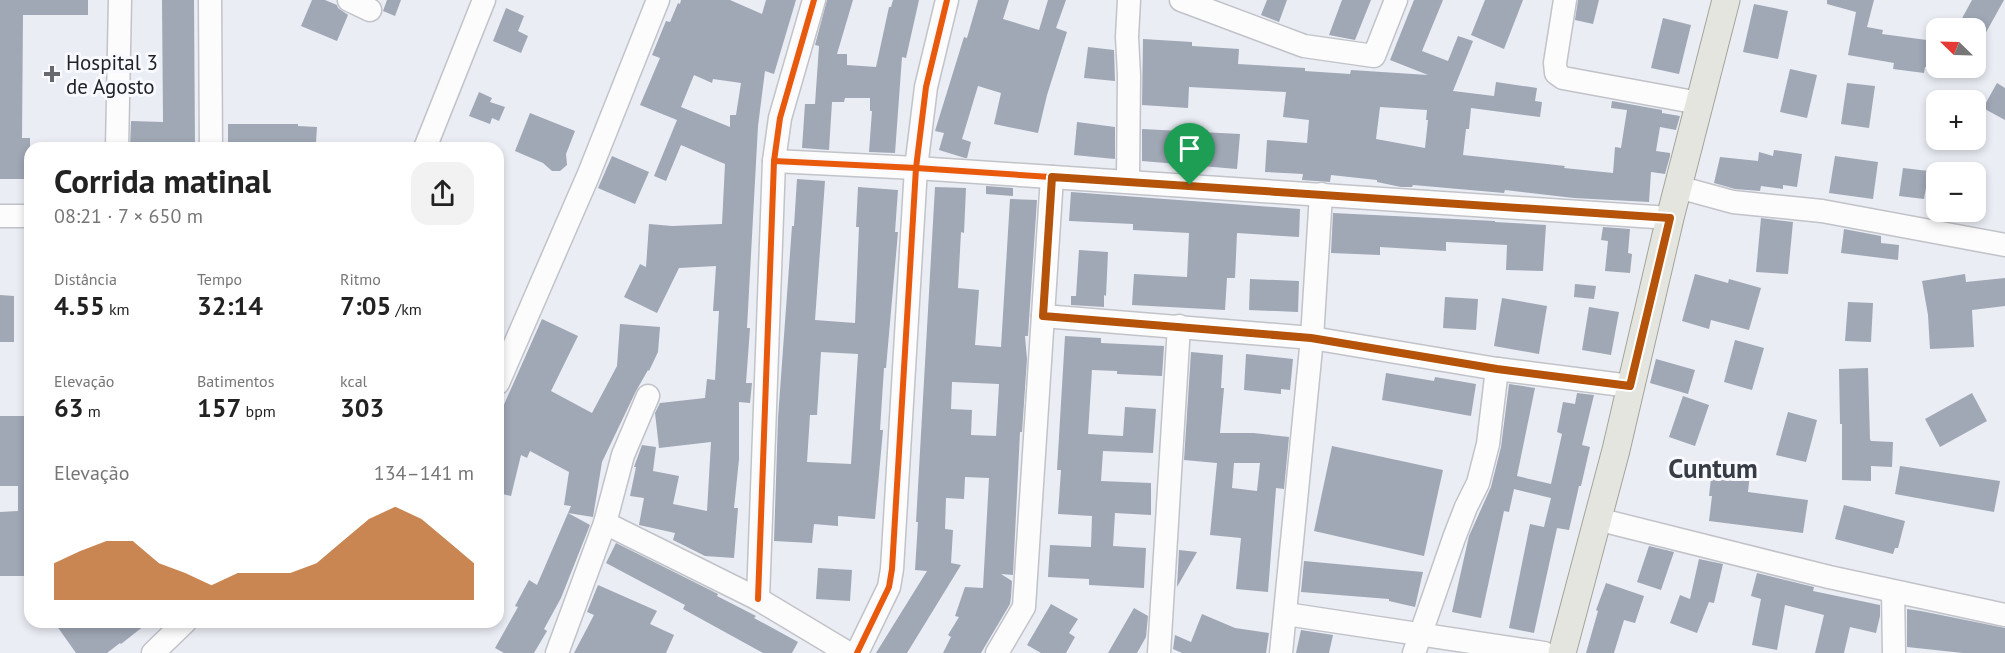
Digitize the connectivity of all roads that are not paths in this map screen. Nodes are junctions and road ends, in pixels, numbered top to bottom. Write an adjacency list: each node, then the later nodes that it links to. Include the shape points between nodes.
1 (120, 0): 16 (street)
2 (210, 0): 17 (street)
3 (349, 0): 14 (street)
4 (484, 0): 18 (street)
5 (658, 0): 32 (street, via 588,176)
6 (814, 0): 19 (street, via 780,118)
7 (947, 0): 20 (street, via 926,87)
8 (1129, 0): 22 (street)
9 (1181, 0): 13 (street)
10 (1396, 0): 13 (street, via 1374,56 1304,46)
11 (1565, 0): 15 (street, via 1556,73 1563,78)
12 (1726, 0): 15 (main road)
13 (1228, 8)
14 (370, 10)
15 (1699, 103): 23 (main road)
16 (117, 142)
17 (211, 142)
18 (427, 142)
19 (774, 161): 20 (street); 39 (street)
20 (916, 168): 21 (street); 47 (street, via 892,570 889,587)
21 (1052, 177): 22 (street); 29 (street)
22 (1128, 182): 24 (street)
23 (1678, 187): 27 (main road); 28 (street, via 1733,202 1822,211)
24 (1321, 194): 27 (street); 31 (street)
25 (0, 216): 26 (street)
26 (24, 216)
27 (1670, 218): 34 (main road)
28 (2005, 245)
29 (1043, 316): 30 (street); 48 (street, via 1024,607)
30 (1179, 326): 31 (street); 49 (street)
31 (1311, 338): 33 (street); 40 (street)
32 (504, 369)
33 (1497, 369): 34 (street); 43 (street, via 1488,444 1478,483)
34 (1630, 386): 36 (main road)
35 (648, 396): 37 (street, via 623,455)
36 (1597, 519): 38 (street); 52 (main road)
37 (605, 522): 39 (street); 45 (street)
38 (1893, 592): 41 (street); 53 (street)
39 (758, 599): 46 (street)
40 (1286, 614): 43 (street); 50 (street)
41 (2005, 615)
42 (179, 628): 44 (street)
43 (1417, 644): 51 (street)
44 (153, 653)
45 (557, 653)
46 (848, 653)
47 (857, 653)
48 (997, 653)
49 (1159, 653)
50 (1281, 653)
51 (1544, 653)
52 (1562, 653)
53 (1894, 653)

